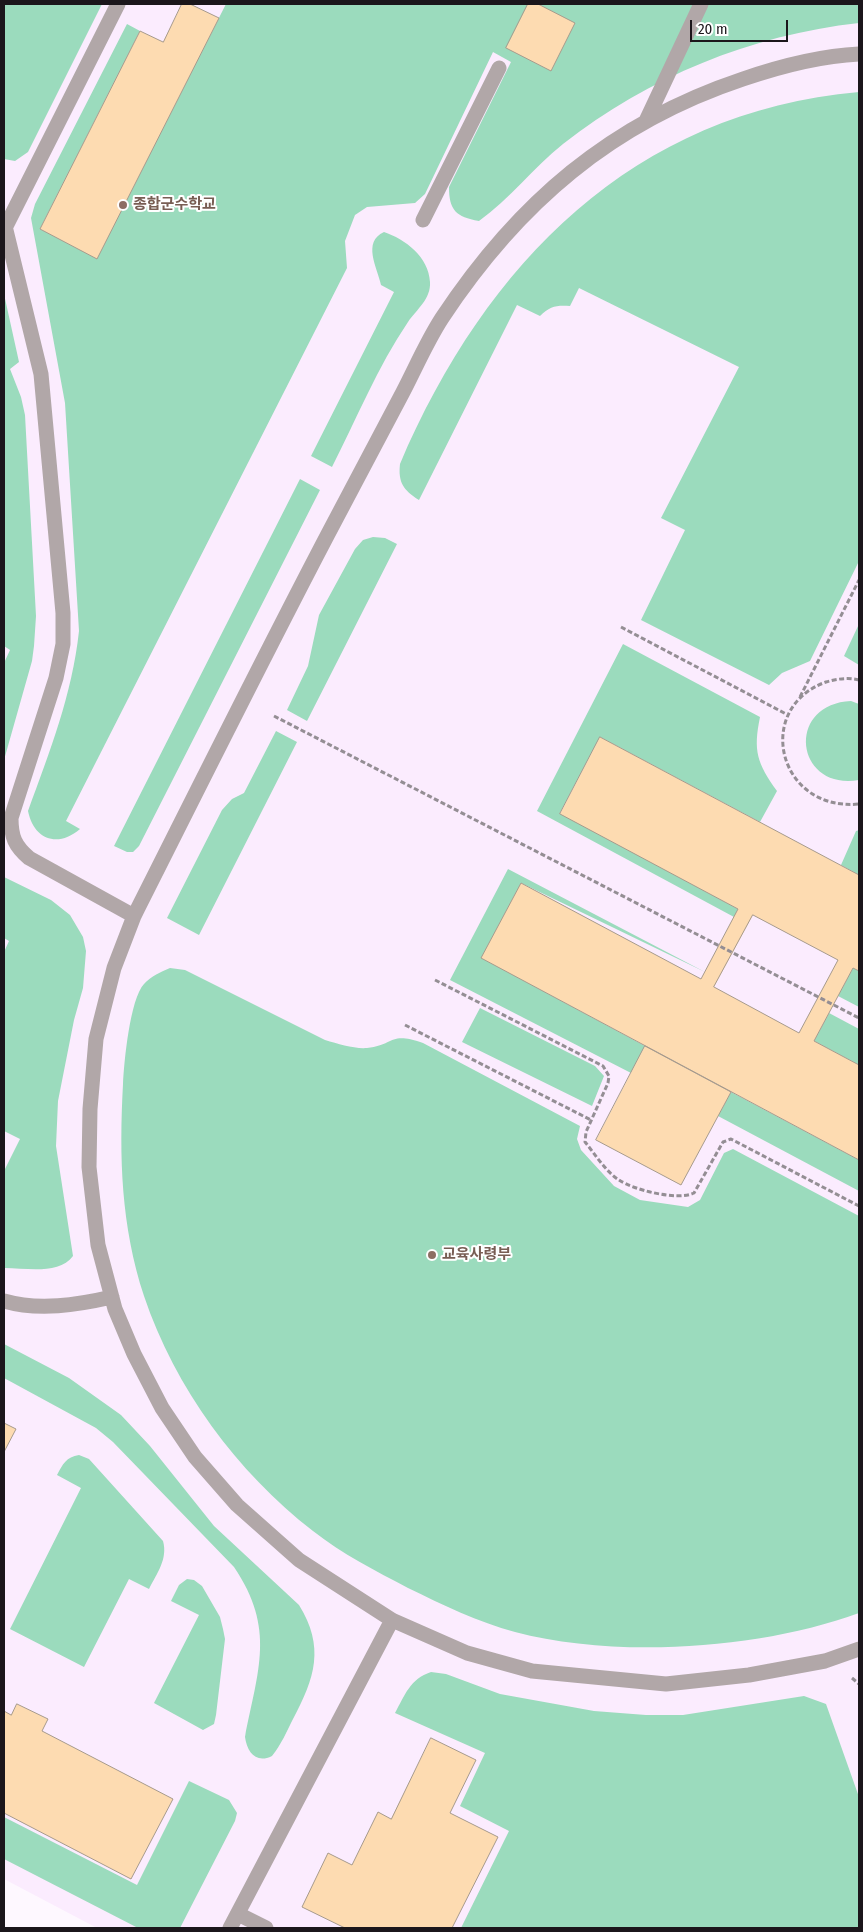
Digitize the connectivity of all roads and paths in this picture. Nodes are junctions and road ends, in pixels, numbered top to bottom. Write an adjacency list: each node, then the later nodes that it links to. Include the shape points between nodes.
1 (118, 4): 7 (street)
2 (701, 4): 5 (street)
3 (859, 54): 5 (street, via 774,68 715,88)
4 (499, 68): 6 (street)
5 (646, 121): 15 (street, via 612,141 517,220 480,263 440,321)
6 (423, 220)
7 (5, 224): 15 (street, via 41,374 63,614 63,644 56,678 11,818 11,833 17,847 29,858)
8 (859, 580): 11 (path)
9 (621, 627): 12 (path)
10 (859, 680): 11 (path, via 834,680 815,686)
11 (799, 699): 12 (path)
12 (788, 715): 14 (path, via 783,734 784,755 791,773 803,789 820,800 842,806)
13 (274, 716): 17 (path)
14 (859, 804)
15 (134, 916): 21 (street, via 114,968 96,1039 90,1110 92,1211)
16 (435, 980): 19 (path, via 603,1066 609,1076 608,1083)
17 (859, 1018)
18 (405, 1025): 19 (path)
19 (591, 1120): 20 (path, via 584,1142 618,1180 638,1189 685,1197 694,1193 723,1142 731,1139)
20 (859, 1206)
21 (112, 1297): 22 (street, via 47,1306); 23 (street, via 134,1354 162,1408 195,1456 237,1506 299,1560)
22 (4, 1301)
23 (392, 1620): 24 (street, via 467,1653 532,1671 666,1684 759,1673 825,1661); 27 (street)
24 (859, 1649)
25 (851, 1676): 26 (path)
26 (859, 1684)
27 (238, 1914): 28 (street); 29 (street)
28 (230, 1928)
29 (266, 1928)

